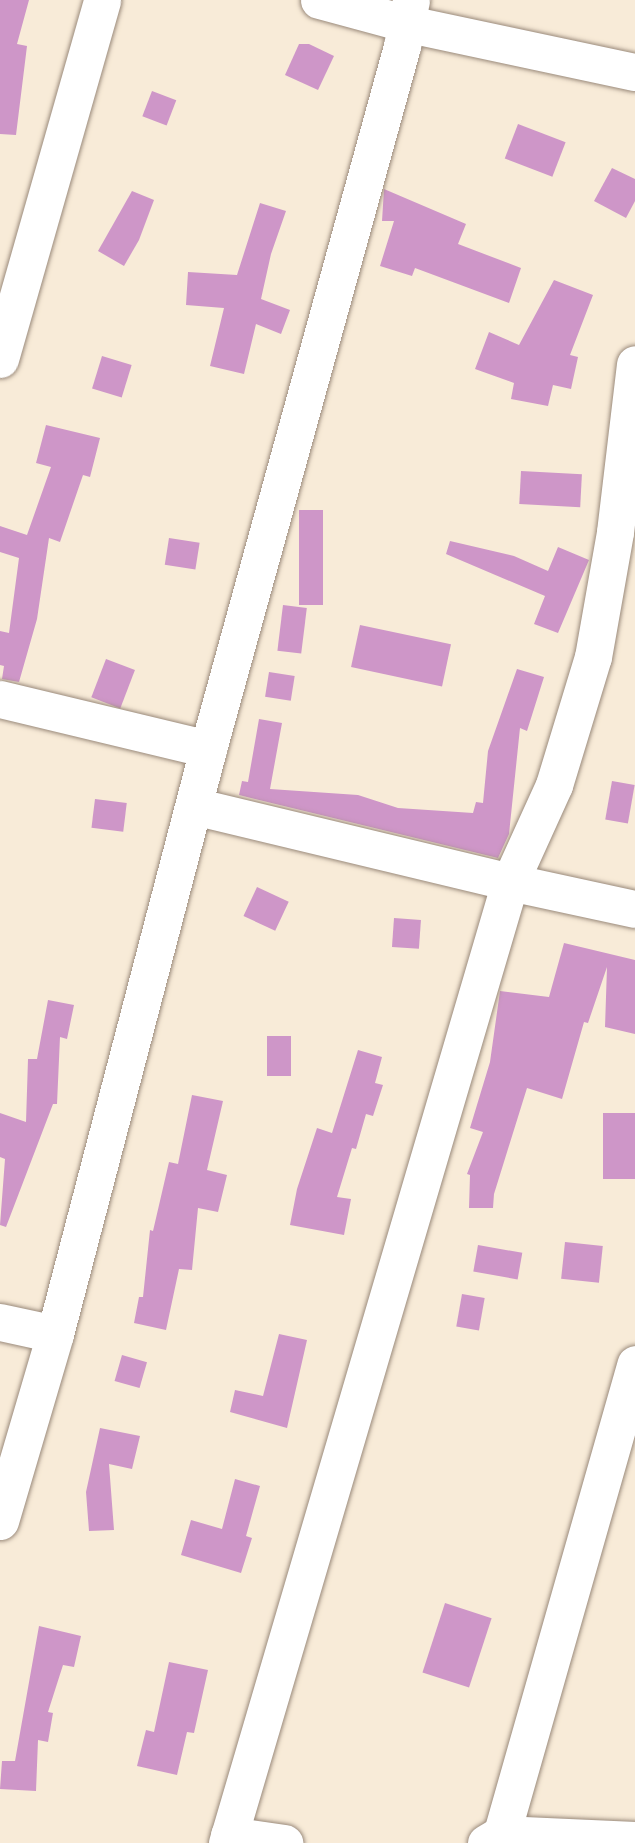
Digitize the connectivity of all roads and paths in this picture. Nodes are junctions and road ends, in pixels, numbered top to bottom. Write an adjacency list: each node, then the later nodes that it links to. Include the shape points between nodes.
1 (102, 0): 5 (street)
2 (319, 0): 3 (street)
3 (407, 12): 4 (street); 8 (street, via 402,46)
4 (635, 72)
5 (0, 359)
6 (635, 367): 10 (street, via 615,533 593,657 554,785)
7 (0, 699): 8 (street)
8 (208, 749): 9 (street)
9 (194, 806): 10 (street); 13 (street)
10 (510, 882): 11 (street); 16 (street)
11 (635, 909)
12 (0, 1322): 13 (street)
13 (55, 1334): 15 (street)
14 (635, 1364): 17 (street)
15 (0, 1521)
16 (228, 1839): 19 (street)
17 (495, 1840): 18 (street)
18 (635, 1840)
19 (284, 1843)

